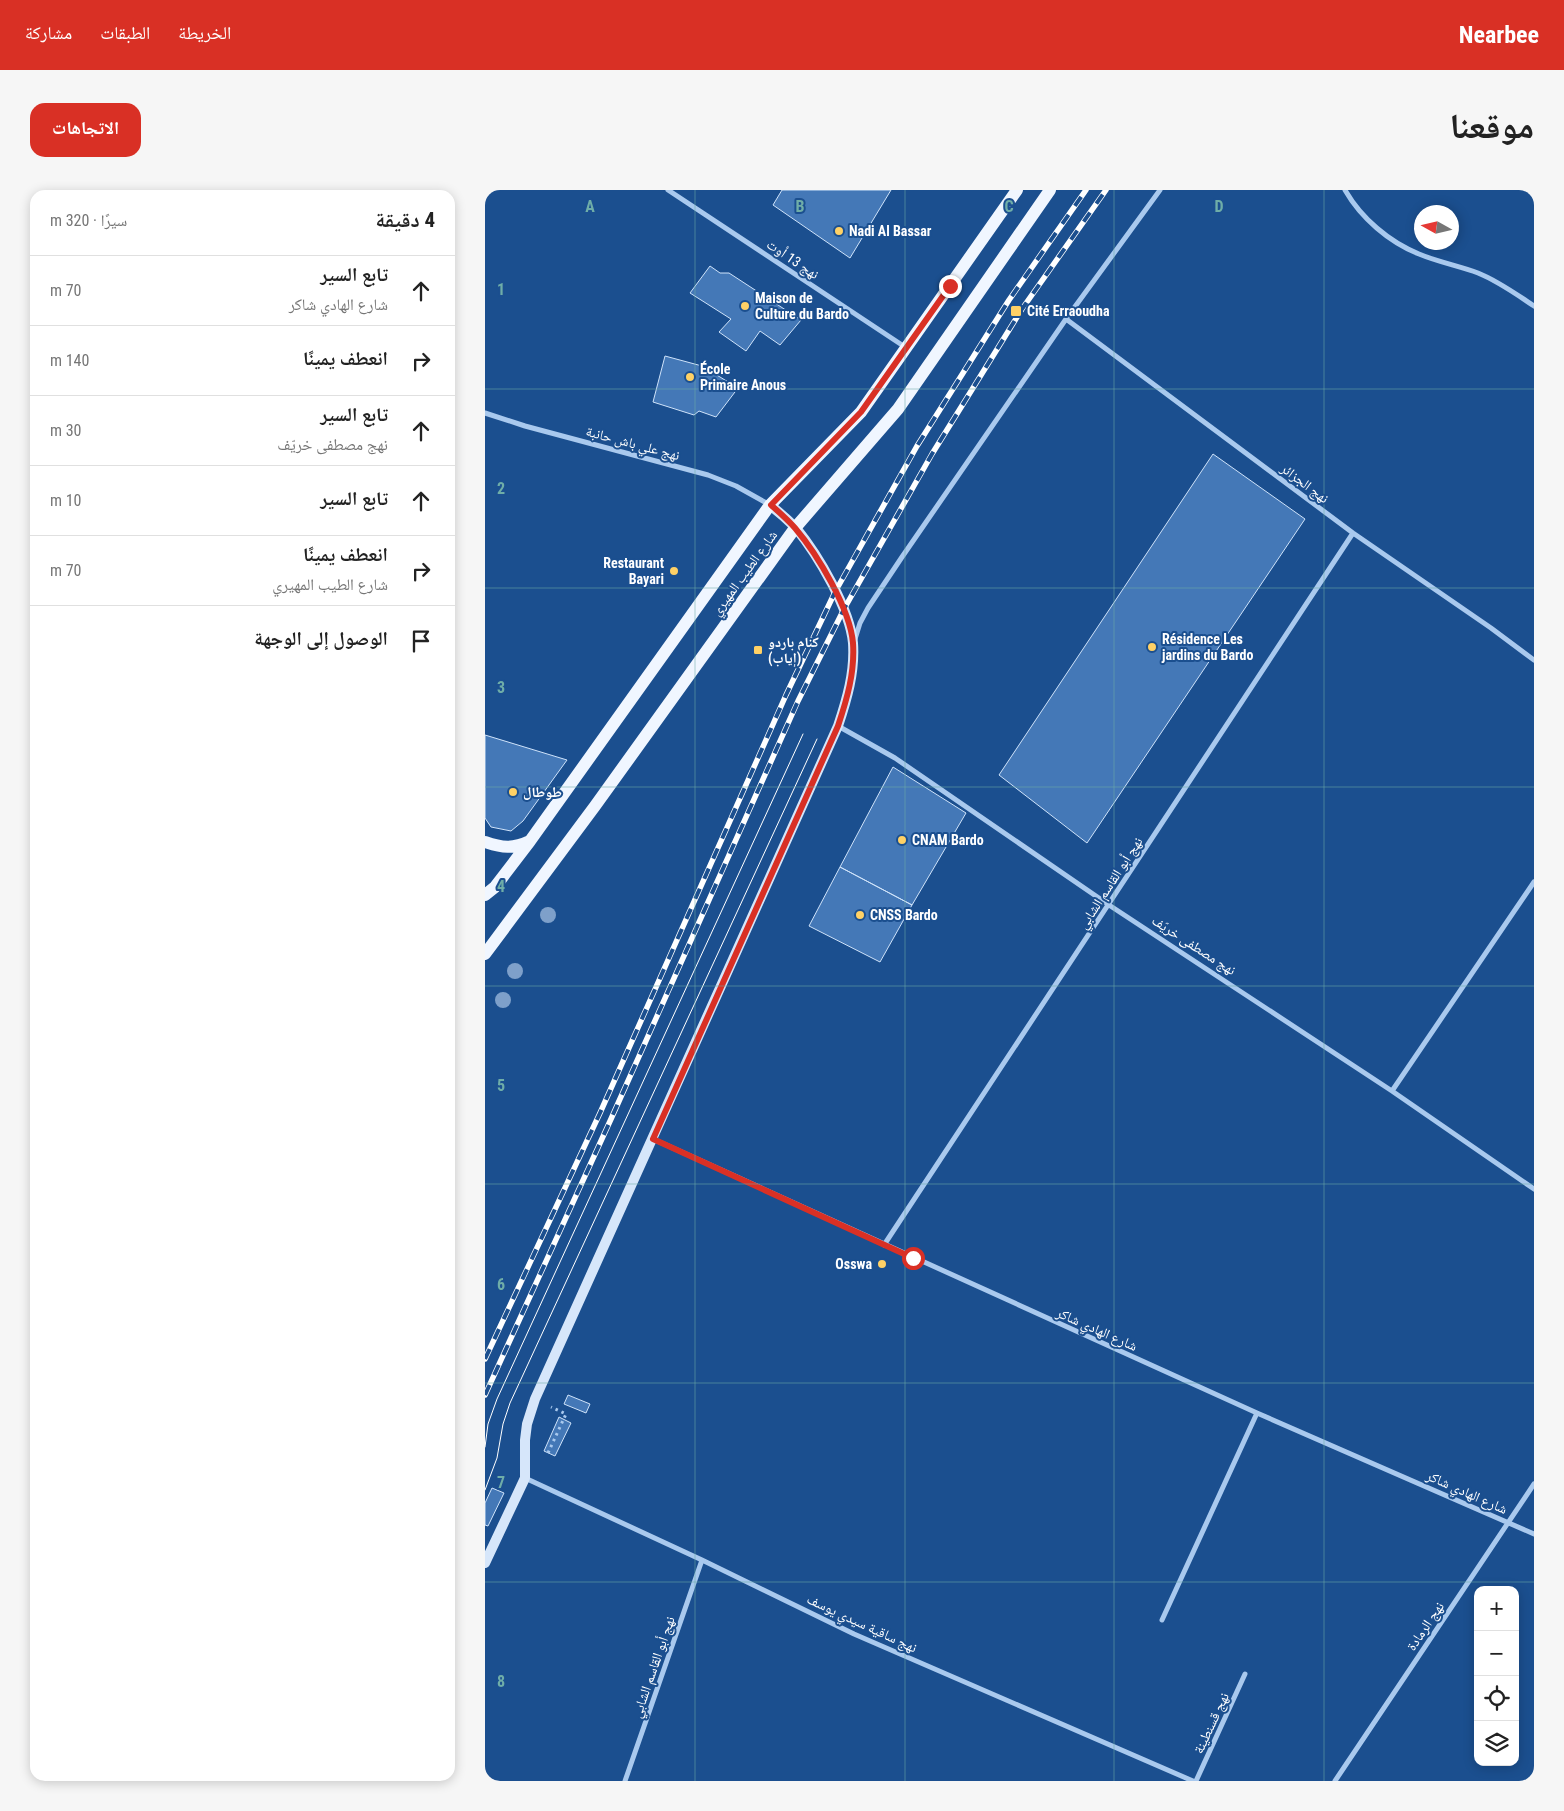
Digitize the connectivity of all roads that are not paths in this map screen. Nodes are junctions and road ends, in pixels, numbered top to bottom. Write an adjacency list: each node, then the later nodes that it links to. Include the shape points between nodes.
1 (668, 190): 8 (street, نهج 13 أوت)
2 (1017, 190): 8 (main road, شارع الطيب المهيري)
3 (1050, 190): 11 (main road, شارع الطيب المهيري, via 898,409)
4 (1160, 190): 7 (street)
5 (1345, 190): 6 (street, via 1365,217 1402,246 1492,279)
6 (1534, 306)
7 (1067, 319): 12 (street, نهج الجزائر); 13 (street, via 868,608)
8 (905, 348): 10 (main road, شارع الطيب المهيري, via 861,412)
9 (485, 413): 10 (street, نهج علي باش حانبة, via 708,475)
10 (771, 505): 11 (main road); 16 (main road, شارع الطيب المهيري)
11 (795, 528): 13 (main road, via 818,561 844,609); 21 (main road, شارع الطيب المهيري)
12 (1353, 533): 14 (street, نهج الجزائر); 20 (street, نهج أبو القاسم الشابي)
13 (853, 645): 15 (main road, via 851,683)
14 (1534, 660)
15 (838, 726): 20 (street, نهج مصطفى خريّف, via 911,769); 23 (main road)
16 (530, 841): 17 (main road, via 509,848); 19 (main road, شارع الطيب المهيري, via 495,887)
17 (485, 842)
18 (1534, 882): 22 (street)
19 (485, 895)
20 (1109, 905): 22 (street, نهج مصطفى خريّف); 25 (street, نهج أبو القاسم الشابي)
21 (485, 954)
22 (1392, 1090): 24 (street, نهج مصطفى خريّف)
23 (653, 1139): 25 (street, شارع الهادي شاكر); 27 (main road, via 535,1399 527,1424)
24 (1534, 1189)
25 (884, 1245): 26 (street, شارع الهادي شاكر)
26 (1257, 1413): 29 (street, شارع الهادي شاكر); 33 (street)
27 (525, 1478): 31 (street, نهج ساقية سيدي يوسف); 32 (main road)
28 (1534, 1484): 29 (street, نهج الرمادة)
29 (1507, 1522): 30 (street, شارع الهادي شاكر); 37 (street, نهج الرمادة)
30 (1534, 1534)
31 (702, 1560): 35 (street, نهج أبو القاسم الشابي); 36 (street, نهج ساقية سيدي يوسف, via 854,1634)
32 (485, 1563)
33 (1162, 1620)
34 (1245, 1674): 36 (street, نهج قسنطينة)
35 (625, 1781)
36 (1194, 1781)
37 (1335, 1781)

